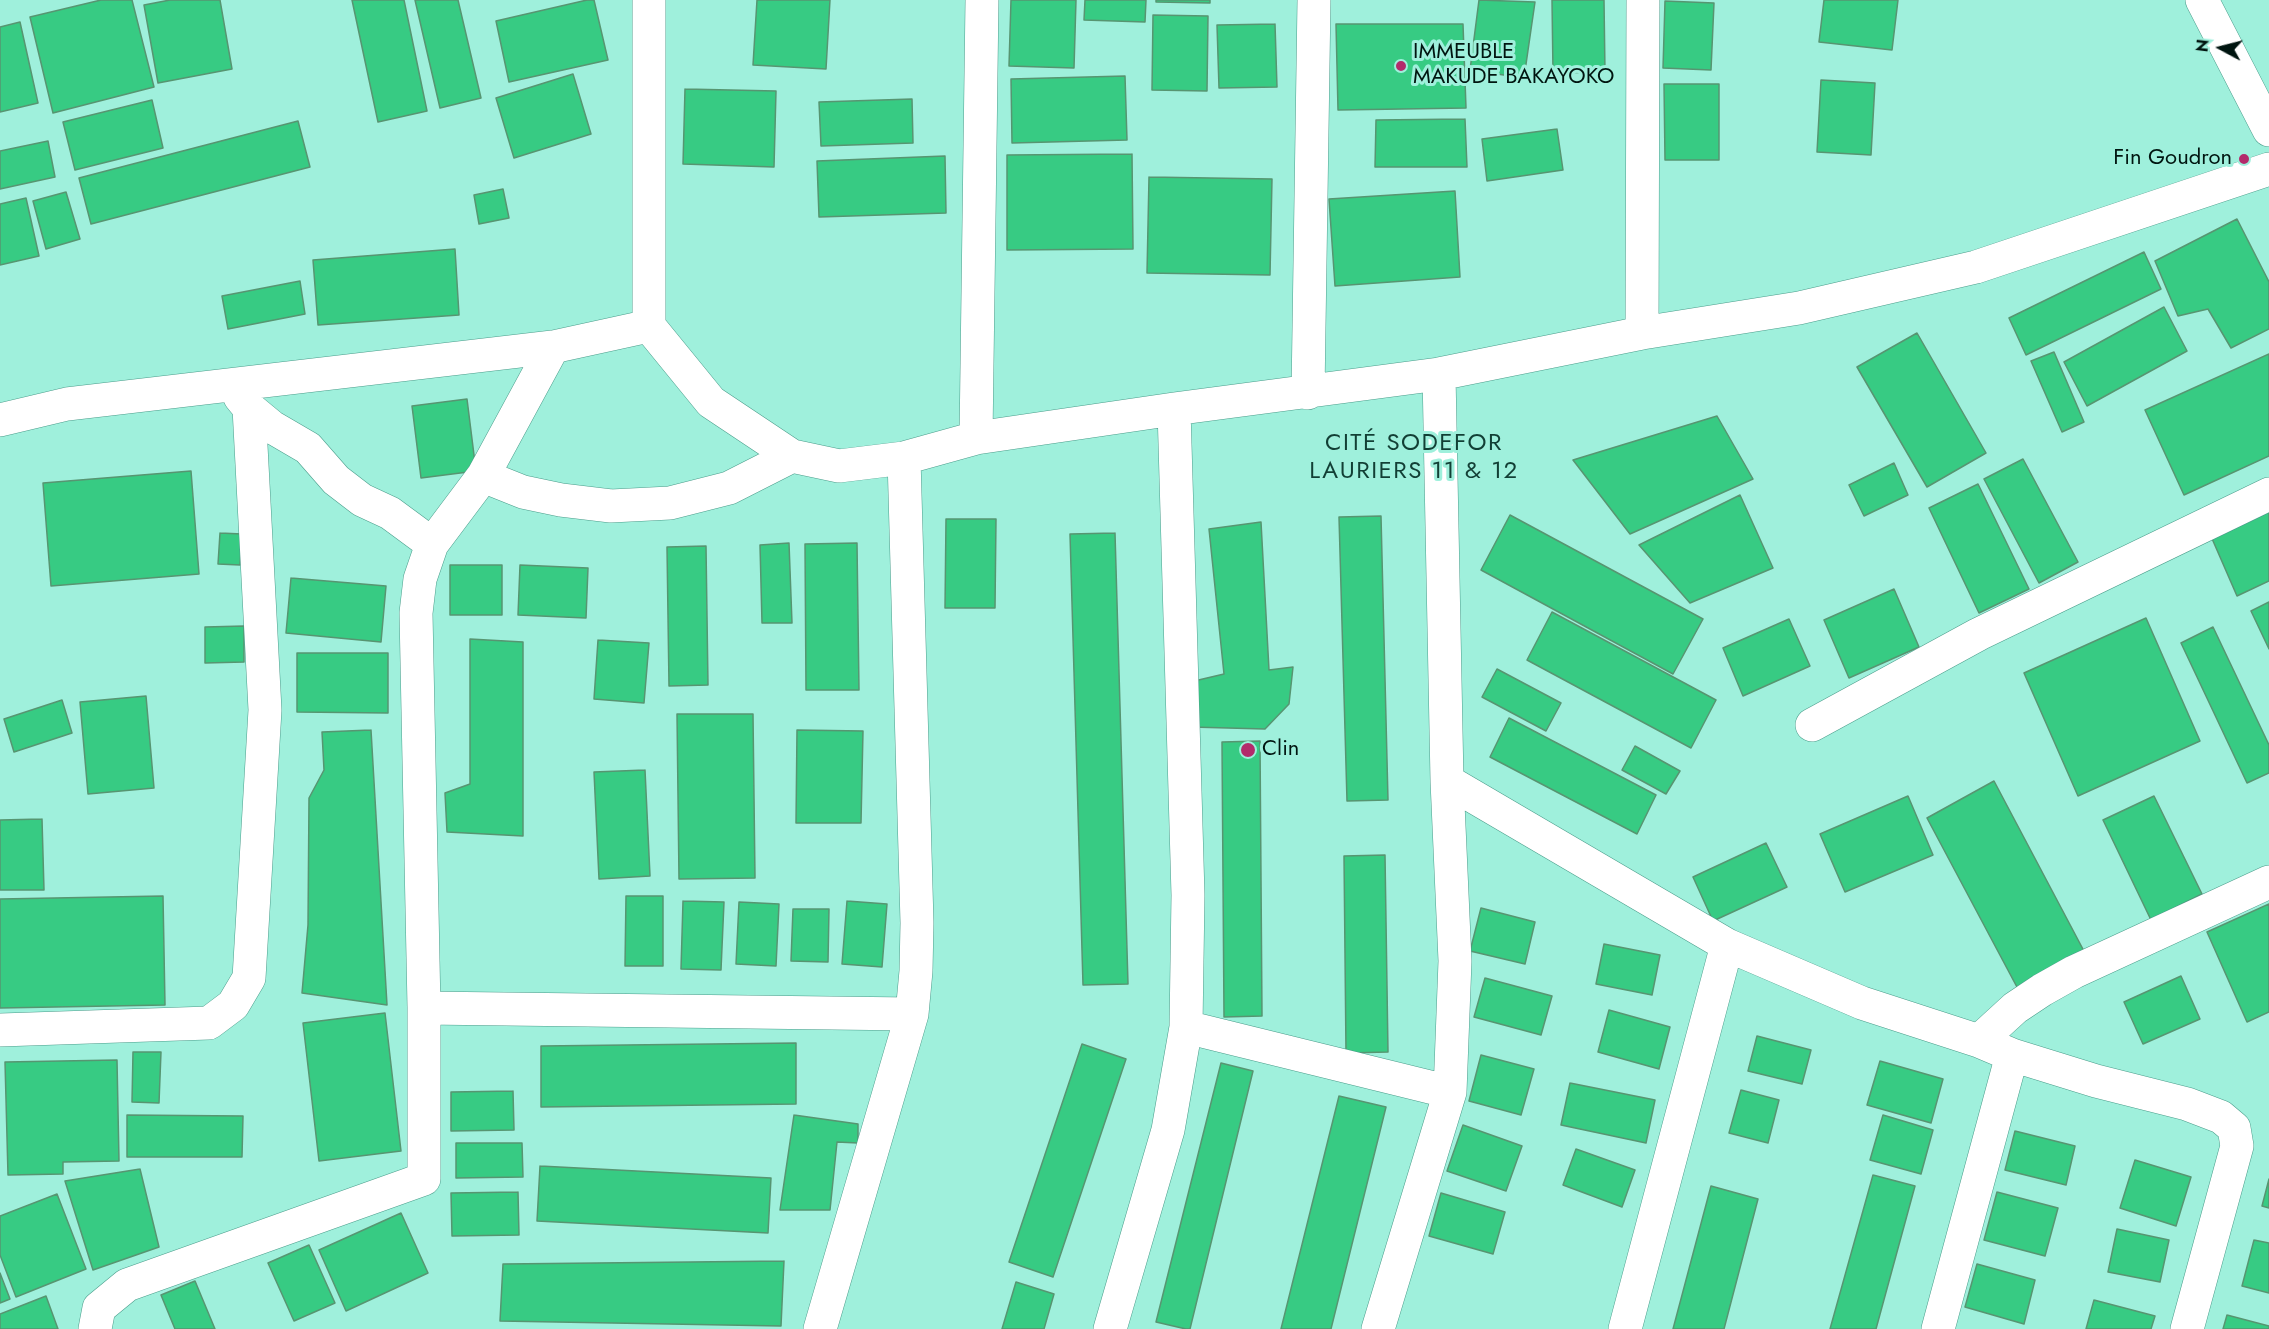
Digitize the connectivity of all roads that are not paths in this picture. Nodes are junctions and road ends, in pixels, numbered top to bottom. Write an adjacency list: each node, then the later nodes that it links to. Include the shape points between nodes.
1 (649, 0): 8 (street)
2 (982, 0): 16 (street)
3 (1314, 0): 12 (street)
4 (1642, 0): 9 (street)
5 (2202, 0): 6 (street)
6 (2269, 130)
7 (2269, 169): 9 (street, via 1976,267 1799,308)
8 (649, 326): 10 (street); 17 (street, via 711,402)
9 (1642, 333): 11 (street)
10 (553, 347): 13 (street); 19 (street)
11 (1439, 374): 12 (street); 23 (street)
12 (1308, 393): 14 (street)
13 (241, 397): 15 (street, via 67,404); 21 (street, via 272,427 308,448 336,480); 29 (street, via 265,710 249,978 233,1005 209,1023)
14 (1174, 409): 16 (street); 28 (street, via 1188,895)
15 (0, 420)
16 (976, 438): 18 (street)
17 (792, 456): 18 (street, via 838,466); 19 (street, via 729,488 670,503 611,506 561,500 523,492)
18 (904, 458): 27 (street, via 917,923)
19 (483, 476): 21 (street)
20 (2269, 494): 22 (street, via 1979,634)
21 (432, 544): 26 (street, via 420,579 416,613)
22 (1812, 725)
23 (1447, 781): 25 (street); 32 (street, via 1455,962)
24 (2269, 882): 30 (street, via 2066,977 2015,1008)
25 (1727, 945): 30 (street, via 1862,1003); 37 (street)
26 (424, 1008): 27 (street); 33 (street, via 424,1179 127,1285 99,1308)
27 (912, 1014): 34 (street)
28 (1186, 1027): 32 (street); 35 (street, via 1168,1130)
29 (0, 1030)
30 (1979, 1041): 31 (street)
31 (2012, 1055): 38 (street); 39 (street, via 2187,1104 2221,1117 2234,1128 2237,1146)
32 (1450, 1092): 36 (street)
33 (95, 1329)
34 (819, 1329)
35 (1110, 1329)
36 (1378, 1329)
37 (1625, 1329)
38 (1938, 1329)
39 (2187, 1329)

